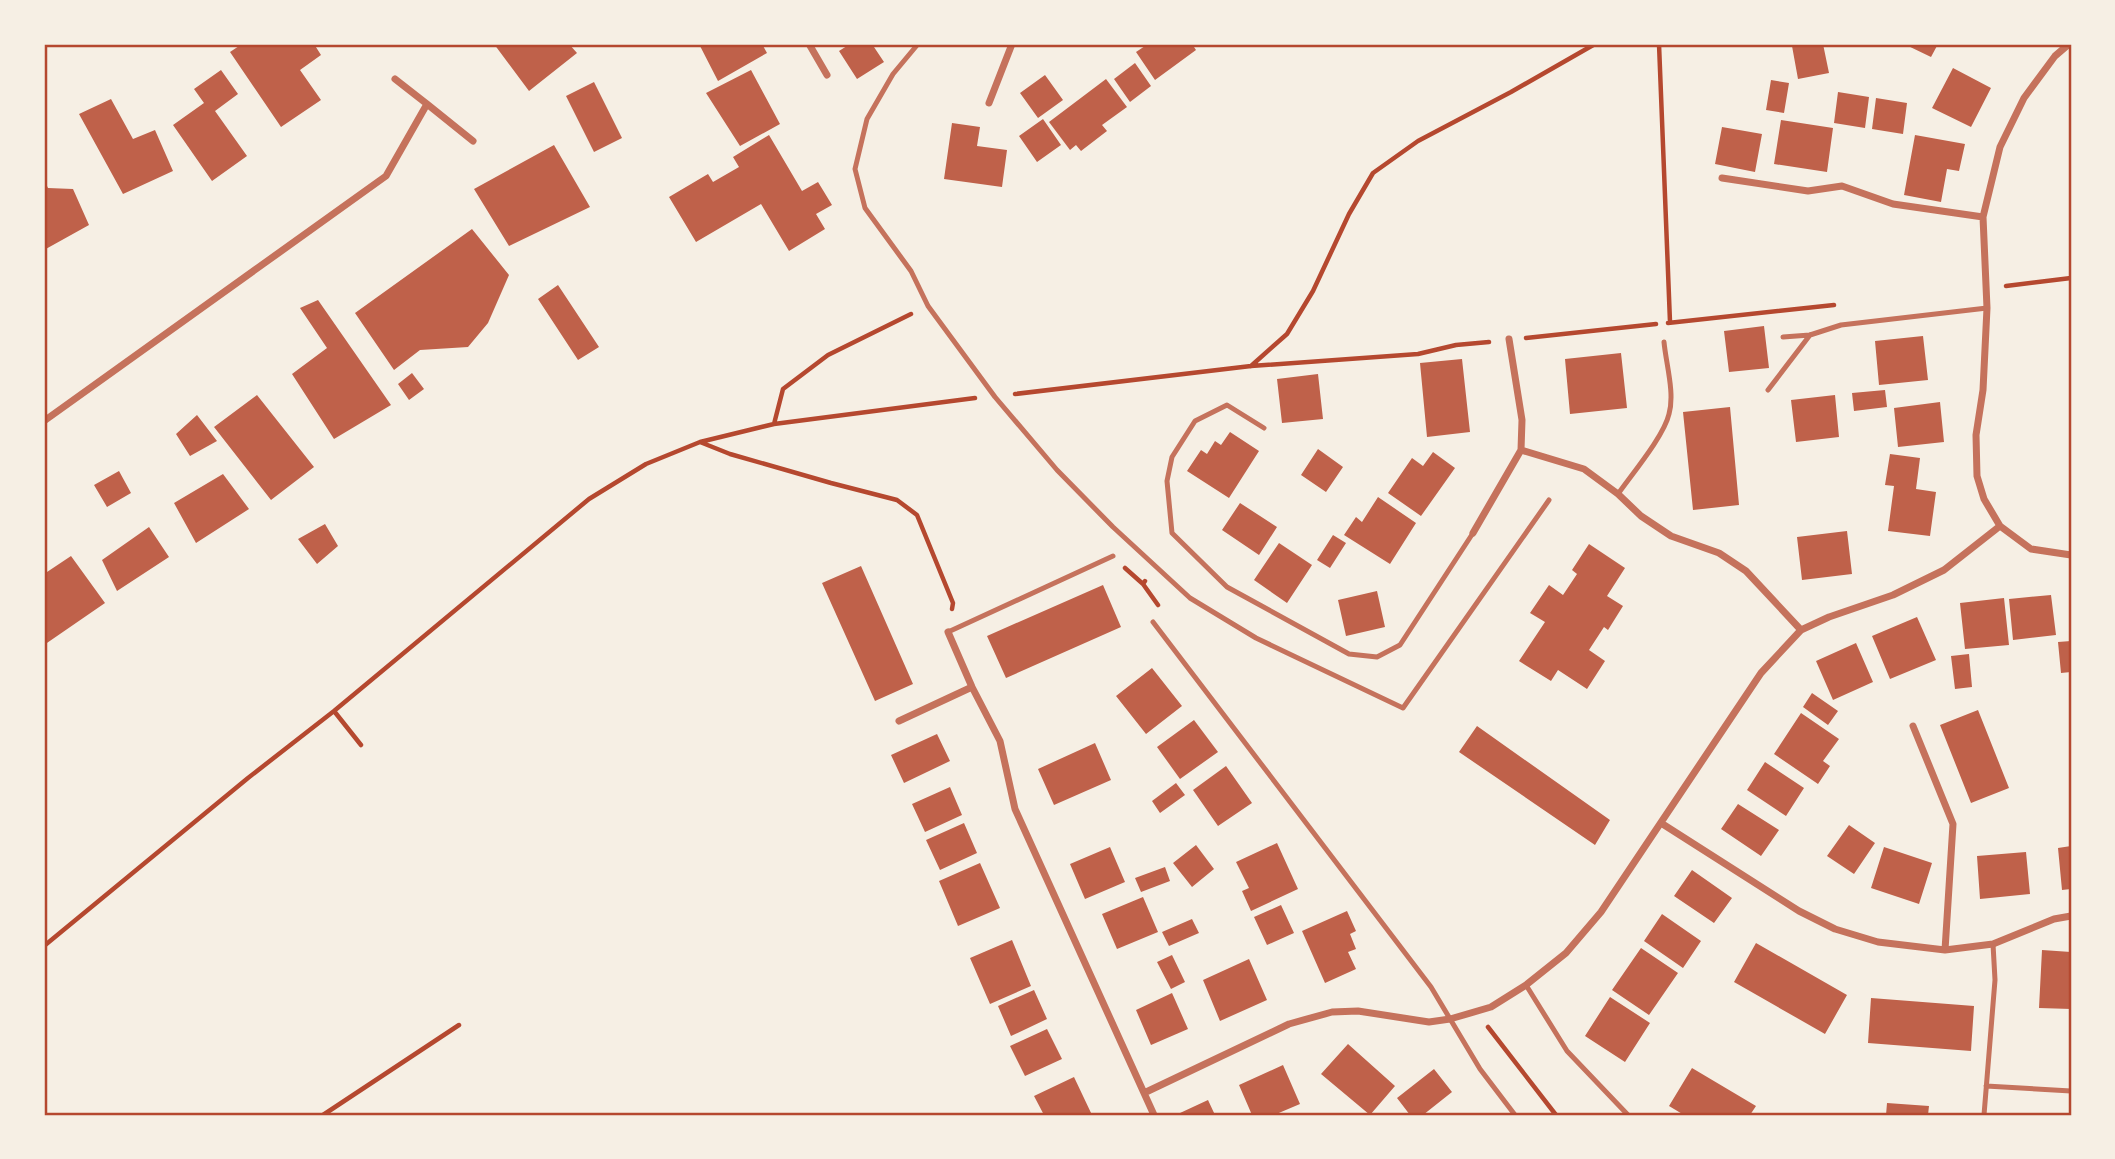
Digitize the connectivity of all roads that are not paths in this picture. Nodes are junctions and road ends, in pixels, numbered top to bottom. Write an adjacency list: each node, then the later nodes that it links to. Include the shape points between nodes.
1 (809, 44): 5 (street)
2 (918, 44): 22 (lane, via 893,74 867,118 855,169 865,208 911,271 928,306 995,397 1056,470 1190,598 1256,638 1403,708)
3 (1012, 44): 7 (street)
4 (2068, 44): 11 (street, via 2024,98 2000,147)
5 (827, 75)
6 (394, 79): 8 (street)
7 (989, 103)
8 (427, 104): 9 (street); 18 (street, via 386,176)
9 (473, 141)
10 (1722, 178): 11 (street, via 1808,191 1842,186 1893,204)
11 (1983, 217): 12 (street)
12 (1987, 308): 13 (lane, via 1841,325); 23 (street, via 1977,476)
13 (1810, 335): 14 (lane); 17 (lane)
14 (1783, 337)
15 (1509, 339): 20 (street, via 1522,420)
16 (1664, 342): 21 (lane, via 1669,414)
17 (1768, 390)
18 (44, 421)
19 (1264, 428): 24 (lane, via 1227,405 1195,421 1172,457 1167,481 1172,533 1227,587 1349,654 1377,657 1400,645)
20 (1521, 450): 21 (street, via 1584,469); 24 (street)
21 (1618, 494): 28 (street, via 1671,536 1719,553 1746,571)
22 (1549, 500)
23 (2000, 526): 25 (street, via 2031,549); 28 (street, via 1944,570)
24 (1473, 533)
25 (2071, 555)
26 (1113, 556): 29 (lane)
27 (1153, 622): 38 (lane, via 1431,987)
28 (1801, 630): 33 (street, via 1761,673)
29 (948, 632): 30 (street)
30 (972, 687): 31 (street); 41 (street, via 1000,741 1015,809)
31 (899, 721)
32 (1913, 726): 36 (street, via 1953,824)
33 (1661, 823): 36 (street, via 1835,929 1878,942); 37 (street, via 1601,912 1566,953)
34 (2071, 916): 35 (street)
35 (1993, 944): 36 (street); 39 (lane, via 1995,980)
36 (1945, 950)
37 (1526, 985): 38 (street, via 1491,1007); 44 (lane, via 1567,1051)
38 (1450, 1019): 41 (street, via 1429,1022 1358,1011 1332,1012 1289,1024); 43 (lane)
39 (1986, 1086): 40 (lane); 45 (lane)
40 (2071, 1091)
41 (1144, 1093): 42 (street)
42 (1154, 1115)
43 (1515, 1115)
44 (1628, 1115)
45 (1984, 1115)

